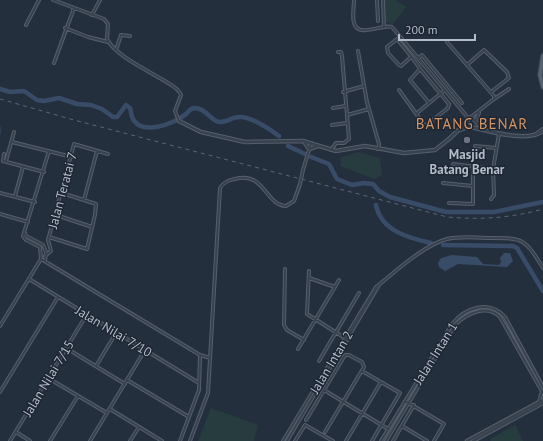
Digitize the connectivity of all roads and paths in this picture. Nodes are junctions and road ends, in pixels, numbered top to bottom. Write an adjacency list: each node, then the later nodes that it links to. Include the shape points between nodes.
1 (39, 0): 10 (street)
2 (53, 0): 7 (street)
3 (100, 0): 8 (street)
4 (354, 0): 11 (street, via 356,26 368,31)
5 (377, 0): 9 (street)
6 (383, 0): 11 (street)
7 (74, 8): 8 (street); 12 (street)
8 (92, 15): 14 (street, via 107,21)
9 (378, 21)
10 (26, 25)
11 (384, 27): 21 (street, via 392,27)
12 (66, 28): 14 (street); 22 (street)
13 (130, 36): 16 (street, via 121,36)
14 (108, 42): 16 (street)
15 (447, 42): 23 (street)
16 (116, 50): 44 (street, via 131,62 178,89 181,95 175,110)
17 (358, 51): 26 (street)
18 (338, 52): 31 (street, via 341,52 342,56)
19 (543, 56): 24 (main road)
20 (411, 57): 20 (street, via 401,66 388,53 387,46 397,40); 25 (street)
21 (418, 58): 30 (street); 35 (street, via 422,55)
22 (54, 62)
23 (467, 65): 32 (street); 32 (street, via 484,50 507,72 509,78)
24 (542, 66): 27 (main road)
25 (420, 70): 33 (street); 36 (street, via 410,80)
26 (364, 86): 31 (street); 39 (street)
27 (543, 87)
28 (508, 89): 34 (street)
29 (399, 90): 41 (street)
30 (445, 90): 33 (street); 43 (street)
31 (343, 92): 37 (street)
32 (492, 92): 34 (street)
33 (440, 94): 36 (street); 41 (street, via 449,104 447,109 425,126)
34 (494, 99): 40 (street)
35 (462, 102)
36 (429, 103): 41 (street)
37 (345, 106): 38 (street); 42 (street)
38 (333, 108)
39 (369, 109): 42 (street); 61 (street, via 379,144)
40 (480, 111): 43 (street); 45 (street)
41 (417, 114)
42 (346, 115): 46 (street)
43 (469, 119): 45 (street); 48 (street); 50 (street)
44 (178, 121): 54 (street, via 201,132 245,142)
45 (476, 122): 48 (street); 49 (street)
46 (347, 123): 47 (street); 62 (street, via 348,142 336,143)
47 (332, 125)
48 (471, 126): 49 (street); 50 (street)
49 (482, 128): 53 (street)
50 (460, 130): 61 (street, via 435,150 404,153)
51 (543, 130): 53 (street, via 535,135 520,137)
52 (14, 132): 55 (street)
53 (499, 132): 59 (street)
54 (303, 141): 56 (street); 60 (street)
55 (12, 142): 63 (street); 68 (street)
56 (311, 143): 57 (street); 60 (street)
57 (318, 146): 60 (street); 62 (street)
58 (475, 146): 59 (street)
59 (496, 148): 72 (street)
60 (309, 149): 114 (street, bridge, via 294,201 286,206 279,204 257,181 246,177 228,180 220,188)
61 (378, 149): 62 (street, via 358,146)
62 (331, 150)
63 (49, 151): 67 (street); 73 (street)
64 (97, 151): 66 (street); 67 (street, Jalan Teratai 7, via 74,144); 80 (street)
65 (4, 154): 68 (street, via 3,160)
66 (108, 154)
67 (72, 157): 77 (street, Jalan Teratai 7)
68 (6, 162): 70 (street)
69 (453, 164): 71 (street)
70 (23, 167): 73 (street); 78 (street)
71 (473, 167): 72 (street); 75 (street)
72 (493, 169): 79 (street, via 494,195)
73 (44, 172): 81 (street)
74 (443, 183): 75 (street)
75 (473, 186): 82 (street, via 474,203)
76 (0, 193): 78 (street)
77 (62, 193): 80 (street); 84 (street, Jalan Teratai 7)
78 (15, 196): 81 (street)
79 (491, 199)
80 (84, 200): 86 (street, via 96,204)
81 (35, 202): 85 (street)
82 (449, 203)
83 (0, 214): 85 (street)
84 (56, 214): 86 (street); 88 (street, Jalan Teratai 7)
85 (28, 222): 87 (street)
86 (92, 227): 88 (street, via 87,249)
87 (24, 232): 89 (street, via 26,236 43,245); 90 (street, via 24,239 40,247)
88 (49, 237): 89 (street, Jalan Teratai 7, via 51,251)
89 (45, 256): 91 (street)
90 (41, 259): 91 (street); 96 (street)
91 (45, 261): 113 (street)
92 (543, 268): 98 (street, Jalan Intan 2, via 529,246 515,239 446,239)
93 (285, 269): 108 (street, via 284,325 287,330)
94 (309, 271): 95 (street)
95 (309, 278): 99 (street); 103 (street, via 306,312)
96 (29, 279): 101 (street, Jalan Nilai 7/10); 104 (street)
97 (339, 280): 99 (street)
98 (380, 284): 107 (street, Jalan Intan 2); 109 (street, Jalan Intan 2)
99 (335, 287): 103 (street)
100 (359, 293): 105 (street)
101 (58, 297): 102 (street, Jalan Nilai 7/10); 125 (street)
102 (87, 314): 106 (street, Jalan Nilai 7/10); 110 (street, Jalan Nilai 7/15)
103 (316, 320): 105 (street); 108 (street)
104 (0, 326)
105 (336, 332): 107 (street); 115 (street)
106 (116, 333): 112 (street, Jalan Nilai 7/10); 116 (street)
107 (345, 338): 109 (street); 156 (street, Jalan Intan 2)
108 (304, 340): 111 (street)
109 (348, 340): 157 (street, Jalan Intan 2)
110 (66, 348): 116 (street); 118 (street, Jalan Nilai 7/15)
111 (298, 349)
112 (145, 350): 119 (street); 121 (street, Jalan Nilai 7/10)
113 (200, 355): 114 (street); 121 (street)
114 (210, 358): 155 (street, via 208,393)
115 (319, 361)
116 (96, 366): 122 (street)
117 (362, 371): 120 (street); 124 (street, via 364,364 345,355); 130 (street)
118 (48, 378): 127 (street); 145 (street, Jalan Nilai 7/15)
119 (127, 380): 122 (street); 138 (street)
120 (381, 382): 137 (street); 140 (street, via 400,393)
121 (199, 383): 138 (street)
122 (124, 384): 135 (street)
123 (543, 387): 129 (street, Jalan Intan 1, via 505,317 498,310 481,307 473,308 452,324)
124 (324, 390): 130 (street); 139 (street)
125 (0, 392)
126 (542, 392): 131 (street); 132 (street, Jalan Intan 1, via 500,317 492,312 480,310 455,325)
127 (78, 396): 136 (street); 150 (street)
128 (543, 400): 131 (street)
129 (405, 401): 132 (street); 143 (street, Jalan Intan 1)
130 (343, 402): 137 (street); 146 (street)
131 (539, 402): 168 (street)
132 (409, 403): 134 (street); 144 (street, Jalan Intan 1)
133 (543, 403): 169 (street)
134 (414, 406): 141 (street); 167 (street, via 444,424)
135 (110, 409): 136 (street); 142 (street)
136 (107, 413): 151 (street)
137 (362, 413): 140 (street); 161 (street)
138 (189, 417): 154 (street)
139 (306, 420)
140 (381, 424): 143 (street); 162 (street)
141 (402, 426): 165 (street); 166 (street)
142 (139, 427): 152 (street); 153 (street)
143 (388, 429): 144 (street); 163 (street, Jalan Intan 1)
144 (392, 431): 164 (street, Jalan Intan 1)
145 (16, 432): 148 (street, Jalan Nilai 7/15); 149 (street)
146 (325, 432)
147 (326, 436): 158 (street, via 305,425); 159 (street); 160 (street)
148 (10, 441)
149 (30, 441)
150 (50, 441)
151 (90, 441)
152 (130, 441)
153 (162, 441)
154 (180, 441)
155 (190, 441)
156 (283, 441)
157 (287, 441)
158 (295, 441)
159 (323, 441)
160 (334, 441)
161 (346, 441)
162 (372, 441)
163 (381, 441)
164 (386, 441)
165 (393, 441)
166 (428, 441)
167 (434, 441)
168 (467, 441)
169 (474, 441)

